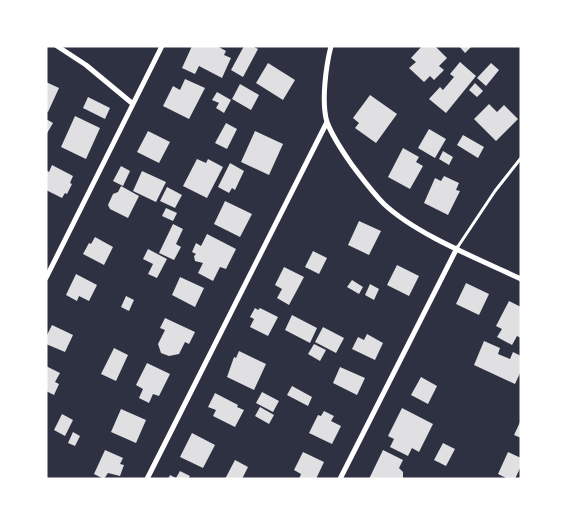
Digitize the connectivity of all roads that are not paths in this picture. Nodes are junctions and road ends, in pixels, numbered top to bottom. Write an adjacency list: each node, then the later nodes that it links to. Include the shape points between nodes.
1 (57, 46): 4 (street)
2 (162, 46): 4 (street)
3 (331, 46): 5 (street, via 326,88)
4 (133, 104): 8 (street)
5 (327, 122): 7 (street, via 341,150 383,203 411,224); 10 (street)
6 (521, 158): 7 (lane)
7 (457, 248): 9 (street); 11 (street)
8 (46, 278)
9 (521, 279)
10 (147, 479)
11 (340, 479)

